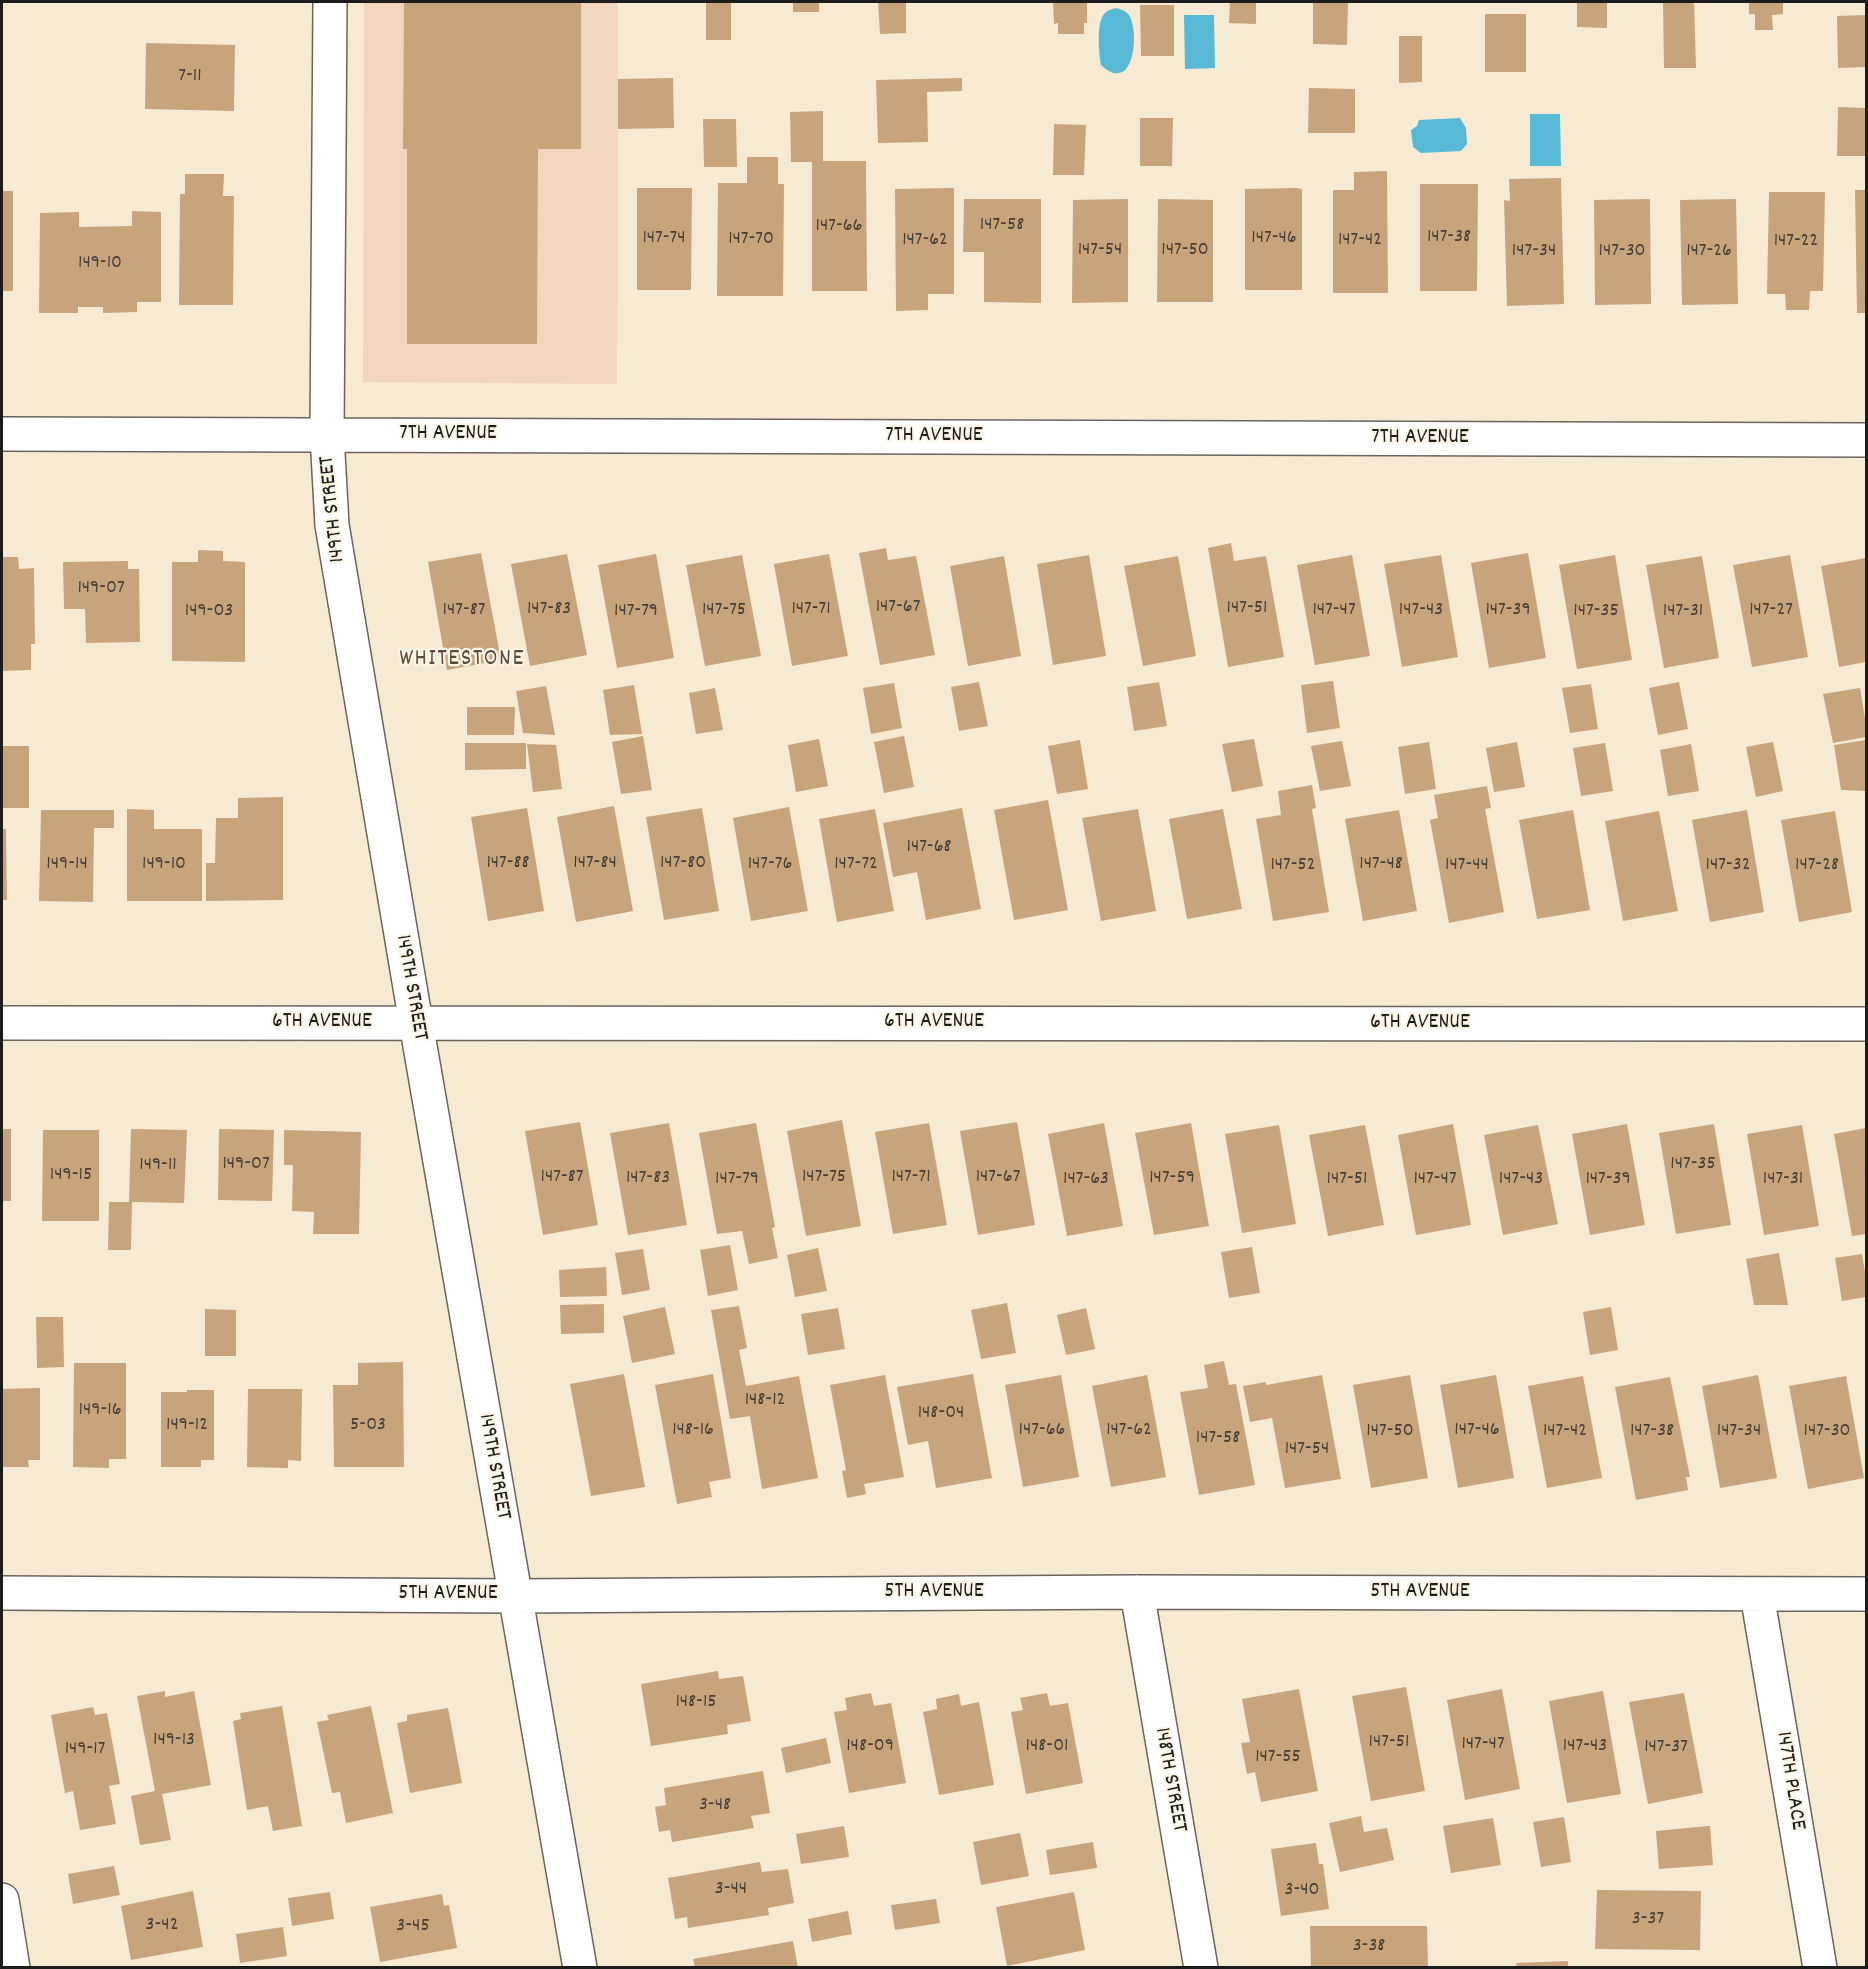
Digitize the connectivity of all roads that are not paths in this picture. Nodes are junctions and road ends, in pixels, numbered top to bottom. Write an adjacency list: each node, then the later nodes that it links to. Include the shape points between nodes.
1 (330, 2): 3 (street, 149TH STREET)
2 (2, 434): 3 (street, 7TH AVENUE)
3 (327, 435): 4 (street, 7TH AVENUE); 6 (street, 149TH STREET, via 332,525)
4 (1866, 440)
5 (2, 1023): 6 (street, 6TH AVENUE)
6 (416, 1023): 7 (street, 6TH AVENUE); 12 (street, 149TH STREET)
7 (1866, 1024)
8 (1137, 1592): 10 (street, 5TH AVENUE); 12 (street, 5TH AVENUE); 16 (street, 148TH STREET)
9 (2, 1593): 12 (street, 5TH AVENUE)
10 (1757, 1594): 11 (street, 5TH AVENUE); 17 (street, 147TH PLACE)
11 (1866, 1594)
12 (515, 1596): 15 (street, 149TH STREET)
13 (2, 1900): 14 (street)
14 (13, 1968)
15 (580, 1968)
16 (1201, 1968)
17 (1820, 1968)

